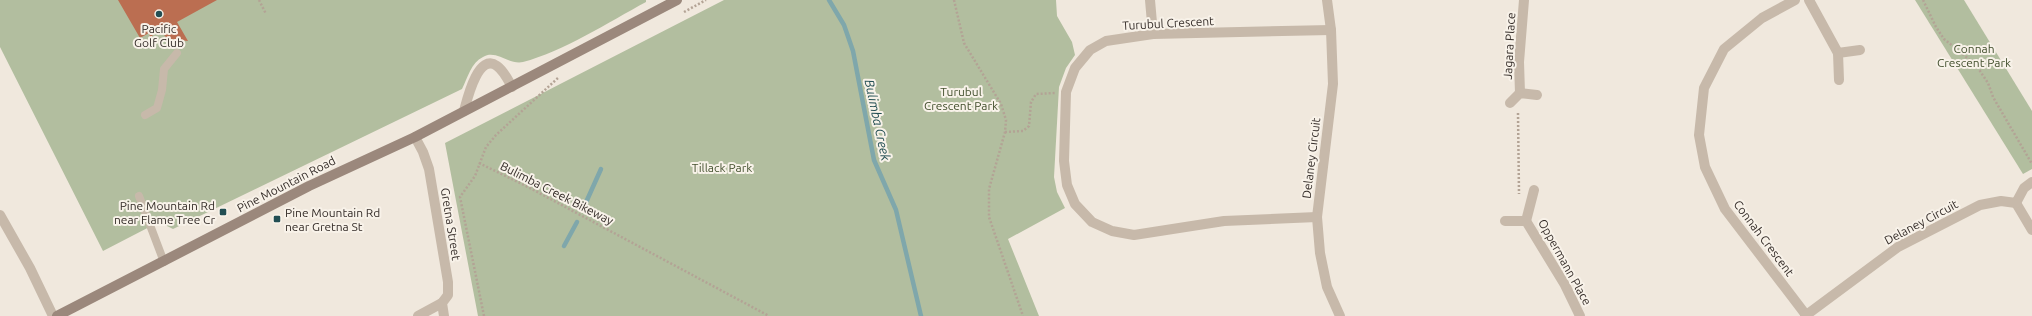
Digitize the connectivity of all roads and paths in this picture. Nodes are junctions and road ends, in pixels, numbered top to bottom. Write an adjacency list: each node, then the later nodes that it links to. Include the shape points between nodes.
1 (259, 0): 10 (path)
2 (677, 0): 18 (main road, Pine Mountain Road)
3 (954, 0): 25 (path, via 964,43 1001,104 1006,120)
4 (1150, 0): 12 (street)
5 (1327, 0): 11 (street, Delaney Circuit)
6 (1524, 0): 20 (street, Jagara Place, via 1519,62)
7 (1795, 0): 50 (street, Connah Crescent, via 1762,18 1724,49 1704,88 1699,135 1705,167 1725,209)
8 (1809, 0): 15 (street)
9 (1923, 0): 28 (path, via 1944,39 1976,65 1988,83 1993,97)
10 (266, 14)
11 (1331, 30): 12 (street, Turubul Crescent); 35 (street, Delaney Circuit, via 1333,84)
12 (1153, 34): 19 (street, Turubul Crescent, via 1106,41 1090,50 1075,68)
13 (1860, 50): 15 (street)
14 (177, 53): 24 (lane, via 164,69 157,108)
15 (1838, 53): 17 (street)
16 (562, 75): 27 (path, via 548,85 496,135 486,147)
17 (1839, 80)
18 (512, 87): 23 (main road, Pine Mountain Road); 23 (street, via 495,64 481,68 475,77)
19 (1066, 92): 25 (path, via 1036,94 1031,102 1028,126 1023,131); 35 (street, Turubul Crescent, via 1064,161 1067,185 1075,204 1092,222 1112,231 1134,235 1224,221)
20 (1520, 93): 21 (street, Jagara Place); 22 (street, Jagara Place); 32 (path)
21 (1537, 95)
22 (1510, 103)
23 (464, 111): 26 (main road, Pine Mountain Road)
24 (145, 115)
25 (1005, 132): 47 (path, via 989,189 989,217)
26 (415, 137): 39 (main road, Pine Mountain Road, via 309,186); 40 (street, Gretna Street, via 429,169 448,295)
27 (479, 163): 45 (path, via 475,176 460,197); 46 (path, Bulimba Creek Bikeway, via 528,186)
28 (2032, 164)
29 (2032, 182): 33 (street, via 2024,188)
30 (1534, 190): 36 (street, Oppermann Place)
31 (140, 196): 39 (lane)
32 (1519, 197)
33 (2016, 203): 38 (street); 50 (street, Delaney Circuit, via 2001,201 1980,205 1898,246)
34 (0, 215): 41 (street)
35 (1317, 217): 48 (street, Delaney Circuit, via 1320,253 1327,288)
36 (1526, 220): 37 (street, Oppermann Place); 49 (street, Oppermann Place, via 1565,285)
37 (1506, 221)
38 (2032, 230)
39 (164, 262): 42 (main road, Pine Mountain Road)
40 (442, 303): 43 (street); 44 (street, Gretna Street)
41 (53, 316)
42 (57, 316)
43 (418, 316)
44 (444, 316)
45 (484, 316)
46 (769, 316)
47 (1023, 316)
48 (1340, 316)
49 (1580, 316)
50 (1806, 316)

